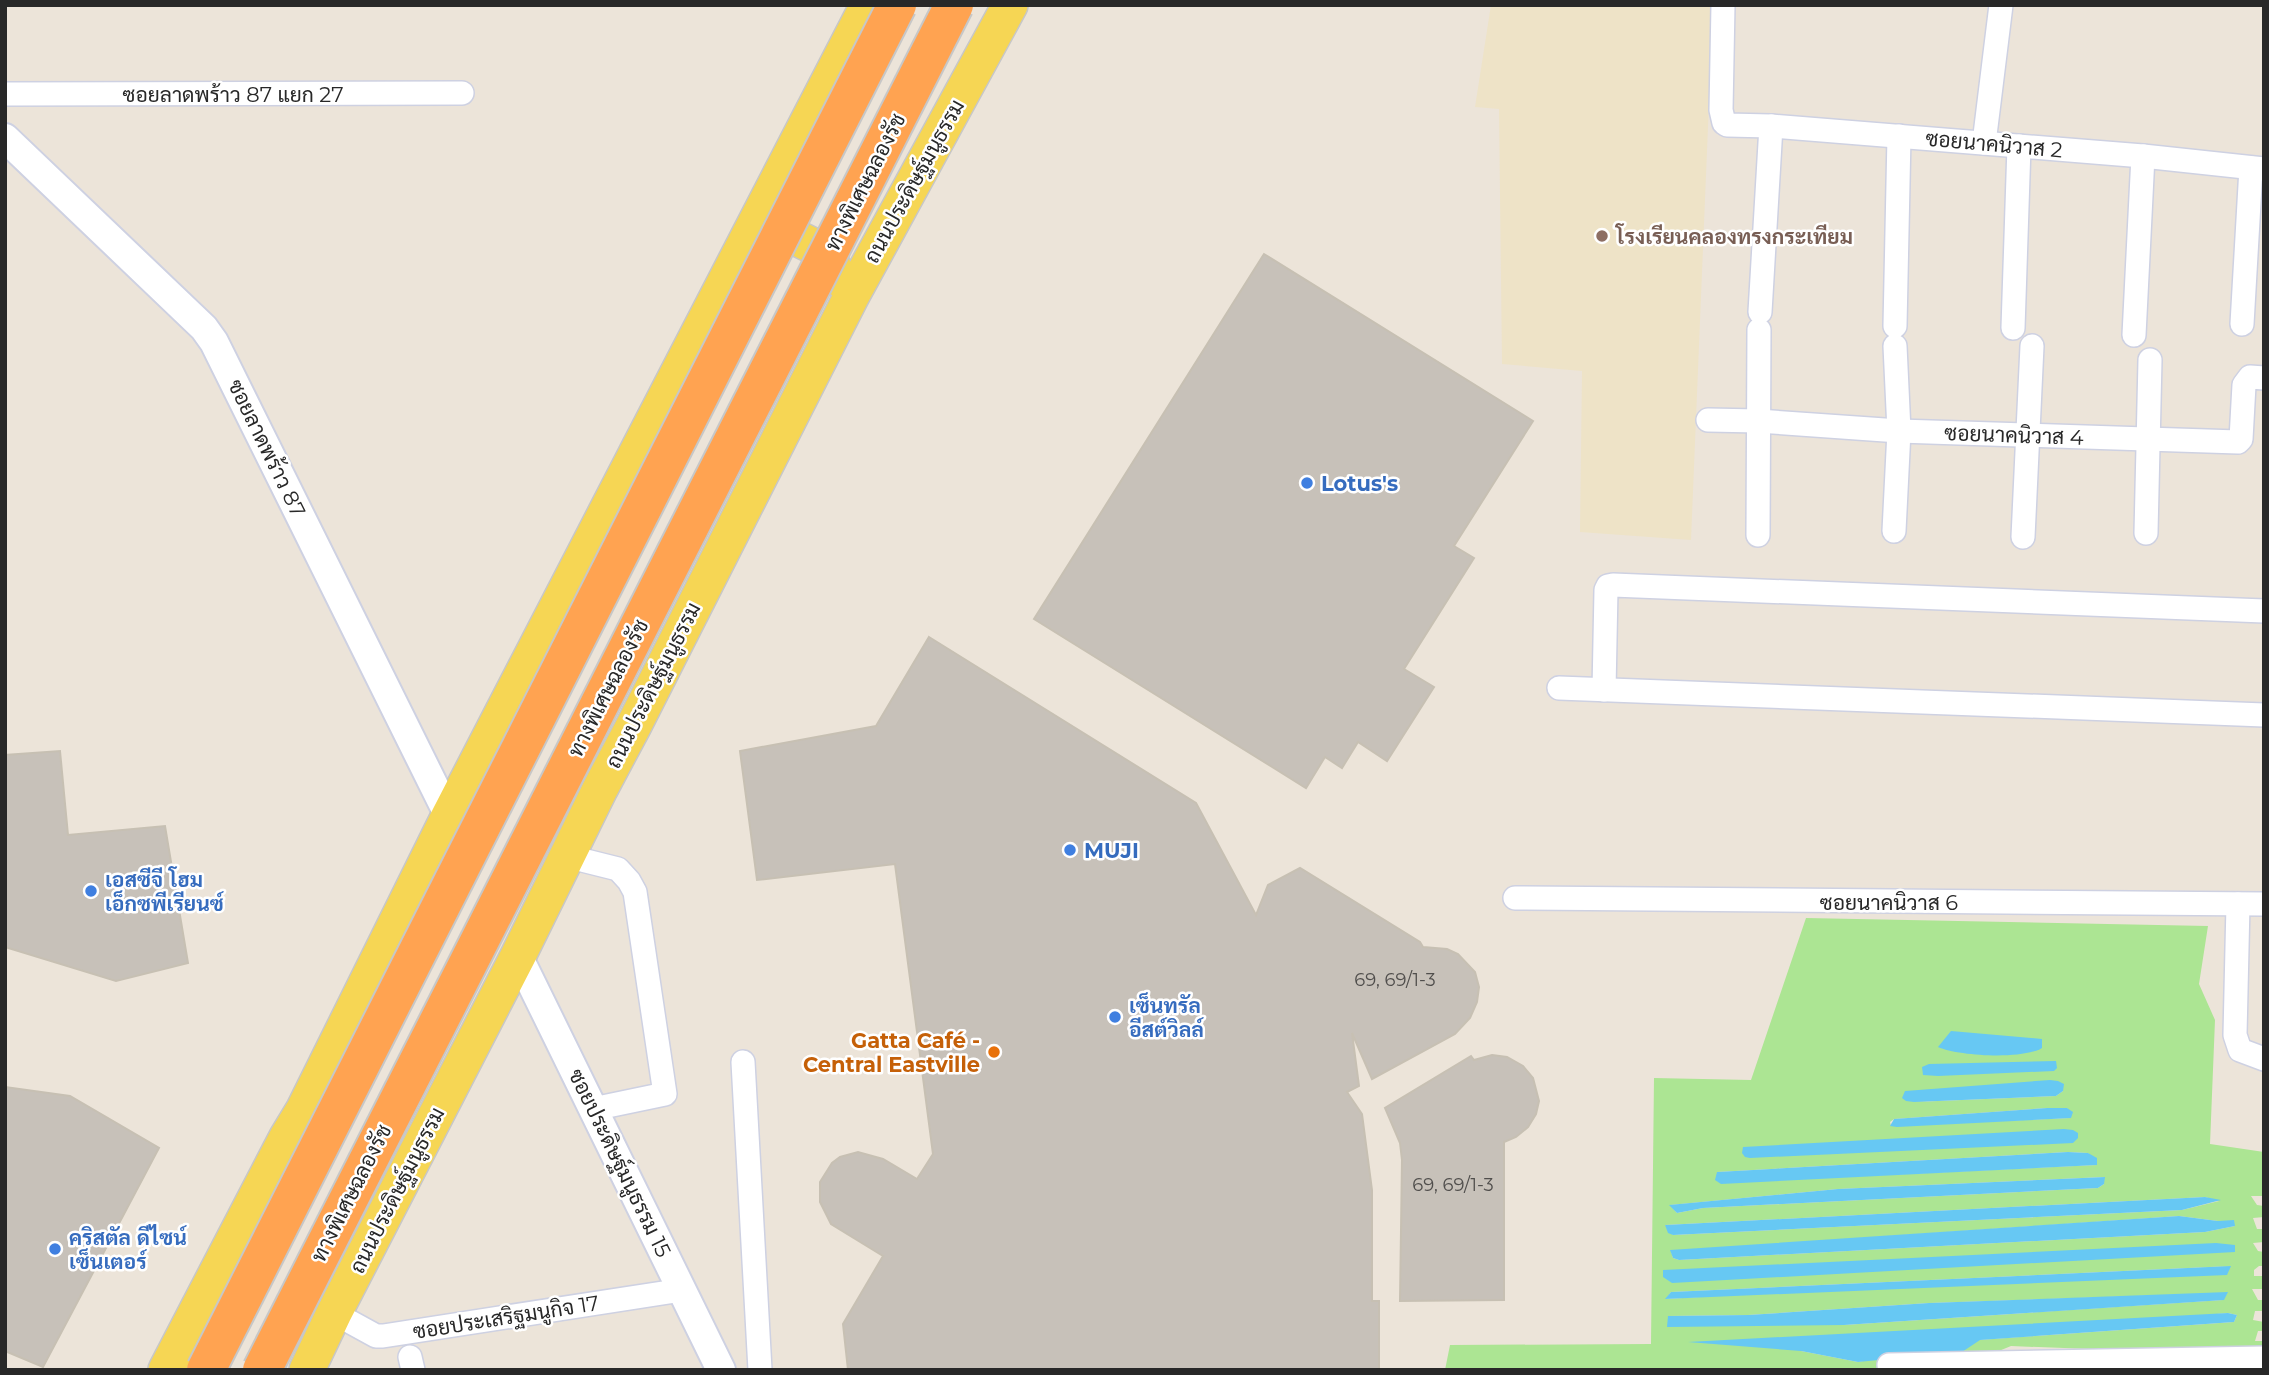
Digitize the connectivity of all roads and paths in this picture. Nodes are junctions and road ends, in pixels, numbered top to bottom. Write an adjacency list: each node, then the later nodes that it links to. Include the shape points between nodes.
1 (869, 5): 16 (main road)
2 (897, 5): 53 (highway, bridge)
3 (954, 5): 54 (highway, ทางพิเศษฉลองรัช, bridge)
4 (1010, 5): 17 (main road, ถนนประดิษฐ์มนูธรรม)
5 (1723, 5): 9 (street, ซอยนาคนิวาส 2, via 1724,123)
6 (2001, 5): 12 (street)
7 (462, 93): 8 (street, ซอยลาดพร้าว 87 แยก 27)
8 (5, 94)
9 (1771, 125): 10 (street, ซอยนาคนิวาส 2); 27 (street)
10 (1899, 136): 12 (street, ซอยนาคนิวาส 2); 28 (street, via 1895,336)
11 (5, 138): 39 (street, ซอยลาดพร้าว 87, via 210,335)
12 (1984, 143): 13 (street, ซอยนาคนิวาส 2)
13 (2019, 146): 14 (street, ซอยนาคนิวาส 2); 21 (street)
14 (2143, 156): 15 (street, ซอยนาคนิวาส 2); 22 (street)
15 (2257, 168): 20 (street)
16 (779, 176): 17 (main road, via 804,220 826,230 851,233); 18 (main road)
17 (893, 219): 19 (main road, ถนนประดิษฐ์มนูธรรม)
18 (740, 251): 19 (main road, via 768,233 789,234 831,263); 39 (main road)
19 (851, 296): 40 (main road, ถนนประดิษฐ์มนูธรรม)
20 (2242, 324)
21 (2013, 328)
22 (2134, 335)
23 (2032, 346): 29 (street)
24 (2150, 360): 30 (street)
25 (2264, 378): 30 (street, ซอยนาคนิวาส 4, via 2250,377 2244,385 2239,442)
26 (1708, 420): 27 (street, ซอยนาคนิวาส 4)
27 (1758, 421): 28 (street, ซอยนาคนิวาส 4); 33 (street)
28 (1899, 430): 29 (street, ซอยนาคนิวาส 4); 31 (street)
29 (2027, 434): 30 (street, ซอยนาคนิวาส 4); 34 (street)
30 (2149, 440): 32 (street)
31 (1894, 531)
32 (2146, 533)
33 (1758, 535)
34 (2023, 537)
35 (2264, 611): 37 (street, via 1613,585 1606,590)
36 (1559, 688): 37 (street)
37 (1604, 690): 38 (street)
38 (2264, 715)
39 (449, 816): 52 (main road, via 310,1097)
40 (566, 856): 44 (main road, ถนนประดิษฐ์มนูธรรม); 47 (street, via 618,869 635,892 665,1094)
41 (1515, 898): 42 (street, ซอยนาคนิวาส 6)
42 (2238, 904): 43 (street, ซอยนาคนิวาส 6); 45 (street, via 2235,1035 2240,1050)
43 (2264, 904)
44 (518, 956): 47 (street, ซอยประดิษฐ์มนูธรรม 15); 49 (main road, ถนนประดิษฐ์มนูธรรม)
45 (2264, 1059)
46 (743, 1062): 57 (street)
47 (593, 1109): 48 (street, ซอยประดิษฐ์มนูธรรม 15)
48 (682, 1290): 49 (street, ซอยประเสริฐมนูกิจ 17, via 383,1336); 56 (street, ซอยประดิษฐ์มนูธรรม 15)
49 (334, 1313): 55 (main road, ถนนประดิษฐ์มนูธรรม)
50 (2264, 1358): 51 (street)
51 (1889, 1365)
52 (166, 1370)
53 (206, 1370)
54 (262, 1370)
55 (307, 1370)
56 (721, 1370)
57 (760, 1370)

